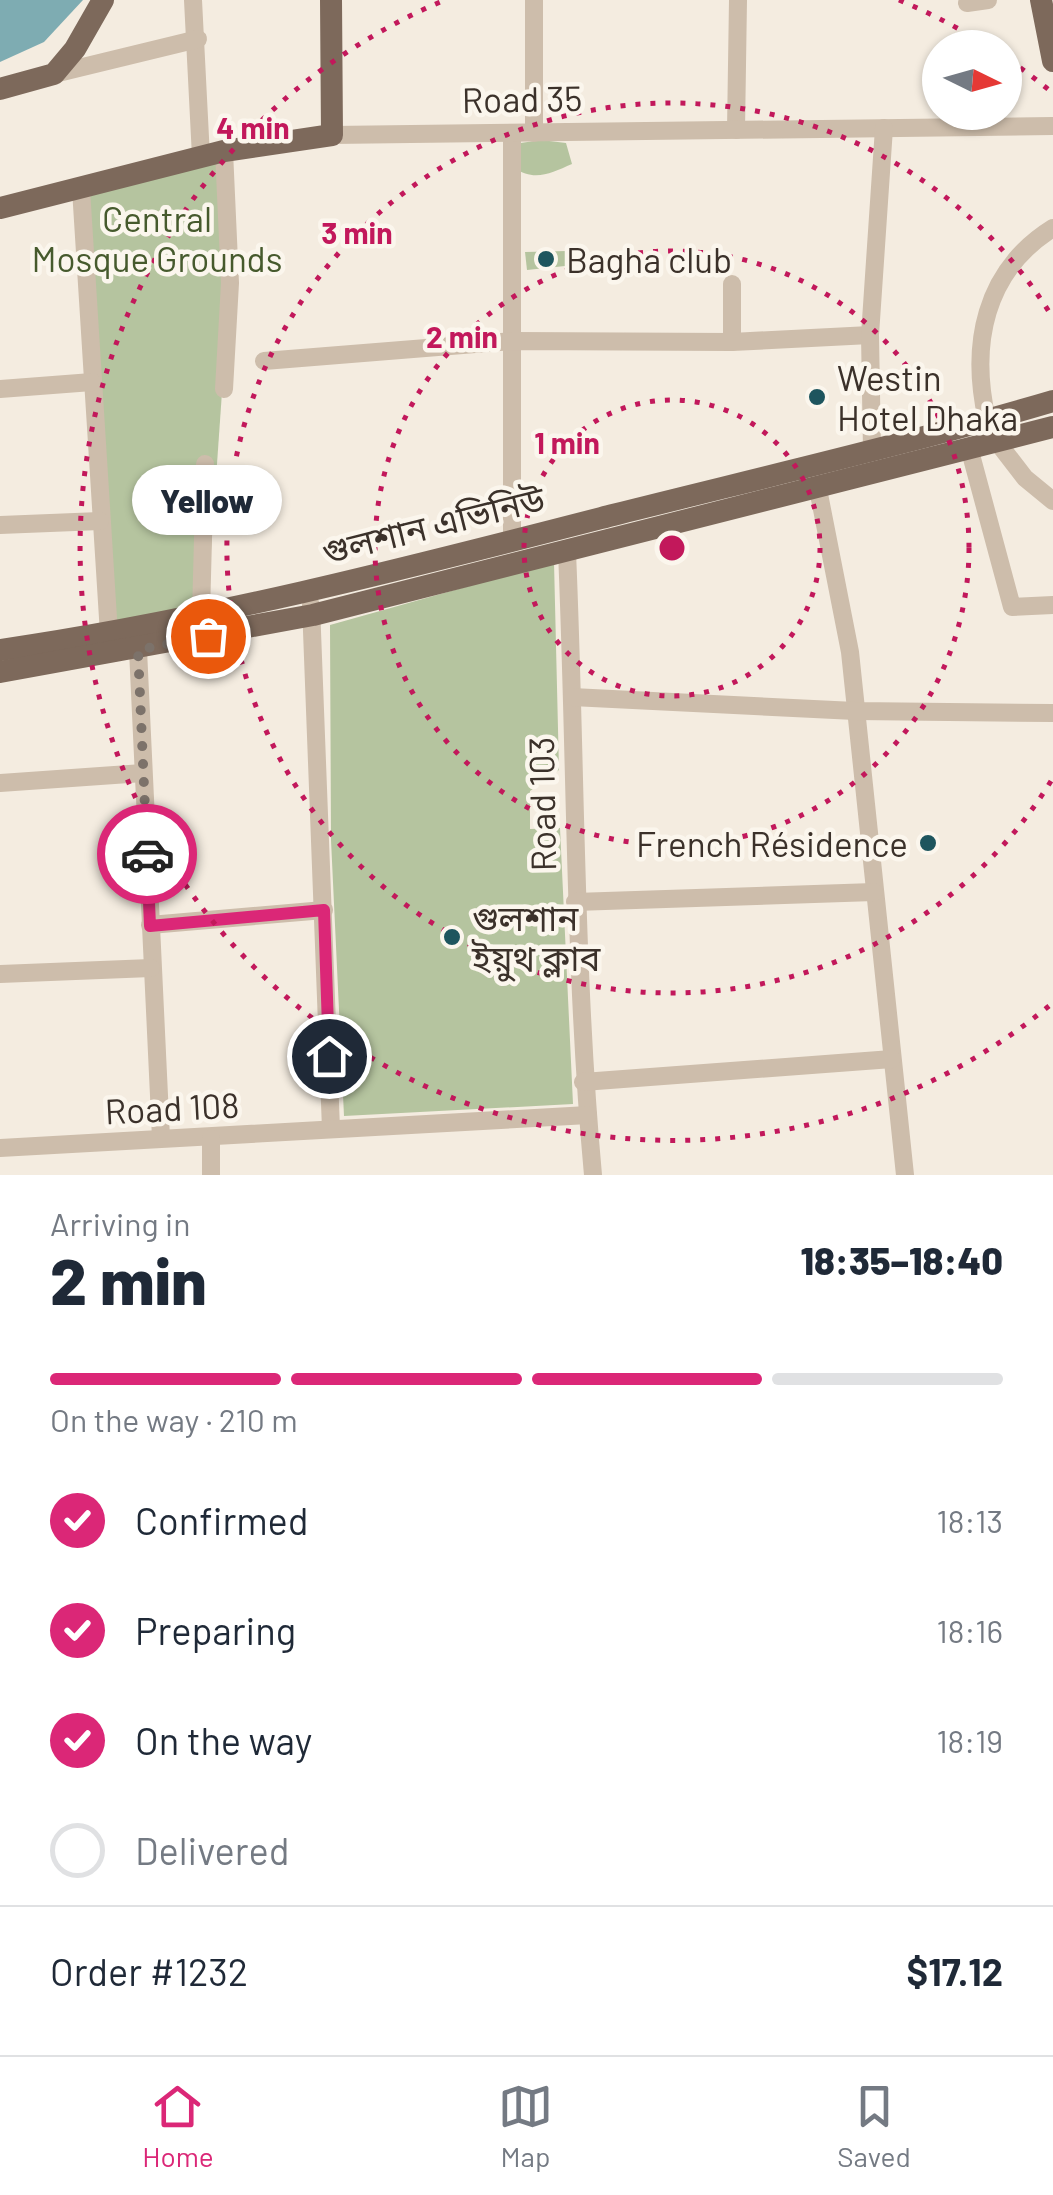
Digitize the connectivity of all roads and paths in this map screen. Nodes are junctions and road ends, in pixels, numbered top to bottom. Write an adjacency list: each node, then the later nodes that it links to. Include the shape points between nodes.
1 (103, 0): 11 (main road)
2 (193, 0): 9 (street)
3 (331, 0): 18 (main road)
4 (534, 0): 17 (street)
5 (738, 0): 15 (street)
6 (988, 0): 8 (street)
7 (1041, 0): 10 (main road)
8 (967, 4)
9 (198, 38): 11 (street); 20 (street)
10 (1053, 60)
11 (54, 74): 12 (main road)
12 (0, 89)
13 (1053, 126): 14 (street, Road 35)
14 (884, 128): 15 (street, Road 35); 25 (street)
15 (736, 130): 17 (street, Road 35)
16 (512, 133): 17 (street, Road 35); 18 (street, Road 35); 26 (street)
17 (534, 133)
18 (332, 135): 19 (main road, Road 35)
19 (224, 151): 20 (main road, Road 35); 31 (street, via 230,283)
20 (201, 157): 21 (main road, Road 35)
21 (81, 189): 22 (main road, Road 35); 29 (street)
22 (0, 208)
23 (1053, 228): 33 (street, via 1004,274 984,320 978,370)
24 (732, 284): 27 (street)
25 (870, 335): 27 (street); 37 (street)
26 (514, 341): 27 (street); 28 (street); 43 (street)
27 (732, 342)
28 (264, 361)
29 (92, 382): 30 (street); 41 (street)
30 (0, 388)
31 (224, 388)
32 (1053, 401): 33 (main road, গুলশান এভিনিউ)
33 (988, 420): 37 (main road, গুলশান এভিনিউ)
34 (1053, 427): 35 (main road, গুলশান এভিনিউ)
35 (998, 443): 36 (main road, গুলশান এভিনিউ); 40 (street)
36 (970, 450): 39 (main road, গুলশান এভিনিউ); 46 (street, via 1012,607)
37 (872, 451): 43 (main road, গুলশান এভিনিউ)
38 (204, 464): 47 (street)
39 (818, 489): 44 (main road, গুলশান এভিনিউ); 54 (street)
40 (1053, 501)
41 (100, 521): 42 (street); 49 (street)
42 (0, 526)
43 (512, 541): 45 (main road, গুলশান এভিনিউ)
44 (567, 552): 48 (main road, গুলশান এভিনিউ); 53 (street, Road 103)
45 (309, 591): 47 (main road, গুলশান এভিনিউ); 48 (street)
46 (1053, 605)
47 (201, 614): 49 (main road, গুলশান এভিনিউ)
48 (313, 615): 51 (main road, গুলশান এভিনিউ); 60 (street)
49 (110, 634): 50 (main road, গুলশান এভিনিউ)
50 (0, 650)
51 (138, 650): 52 (main road, গুলশান এভিনিউ); 56 (street)
52 (0, 672)
53 (572, 697): 54 (street); 59 (street, Road 103)
54 (855, 711): 55 (street); 58 (street)
55 (1053, 712)
56 (143, 773): 57 (street); 61 (street)
57 (0, 783)
58 (874, 892): 59 (street); 64 (street)
59 (575, 902): 65 (street, Road 103)
60 (324, 910): 61 (street); 67 (street)
61 (150, 926): 62 (street)
62 (151, 968): 63 (street); 68 (street)
63 (0, 974)
64 (892, 1059): 65 (street); 73 (street)
65 (583, 1082): 66 (street, Road 103)
66 (588, 1115): 67 (street, Road 108); 72 (street, Road 103)
67 (332, 1129): 69 (street, Road 108)
68 (162, 1138): 69 (street, Road 108); 70 (street, Road 108)
69 (211, 1138): 71 (street)
70 (0, 1148)
71 (211, 1175)
72 (593, 1175)
73 (905, 1175)

